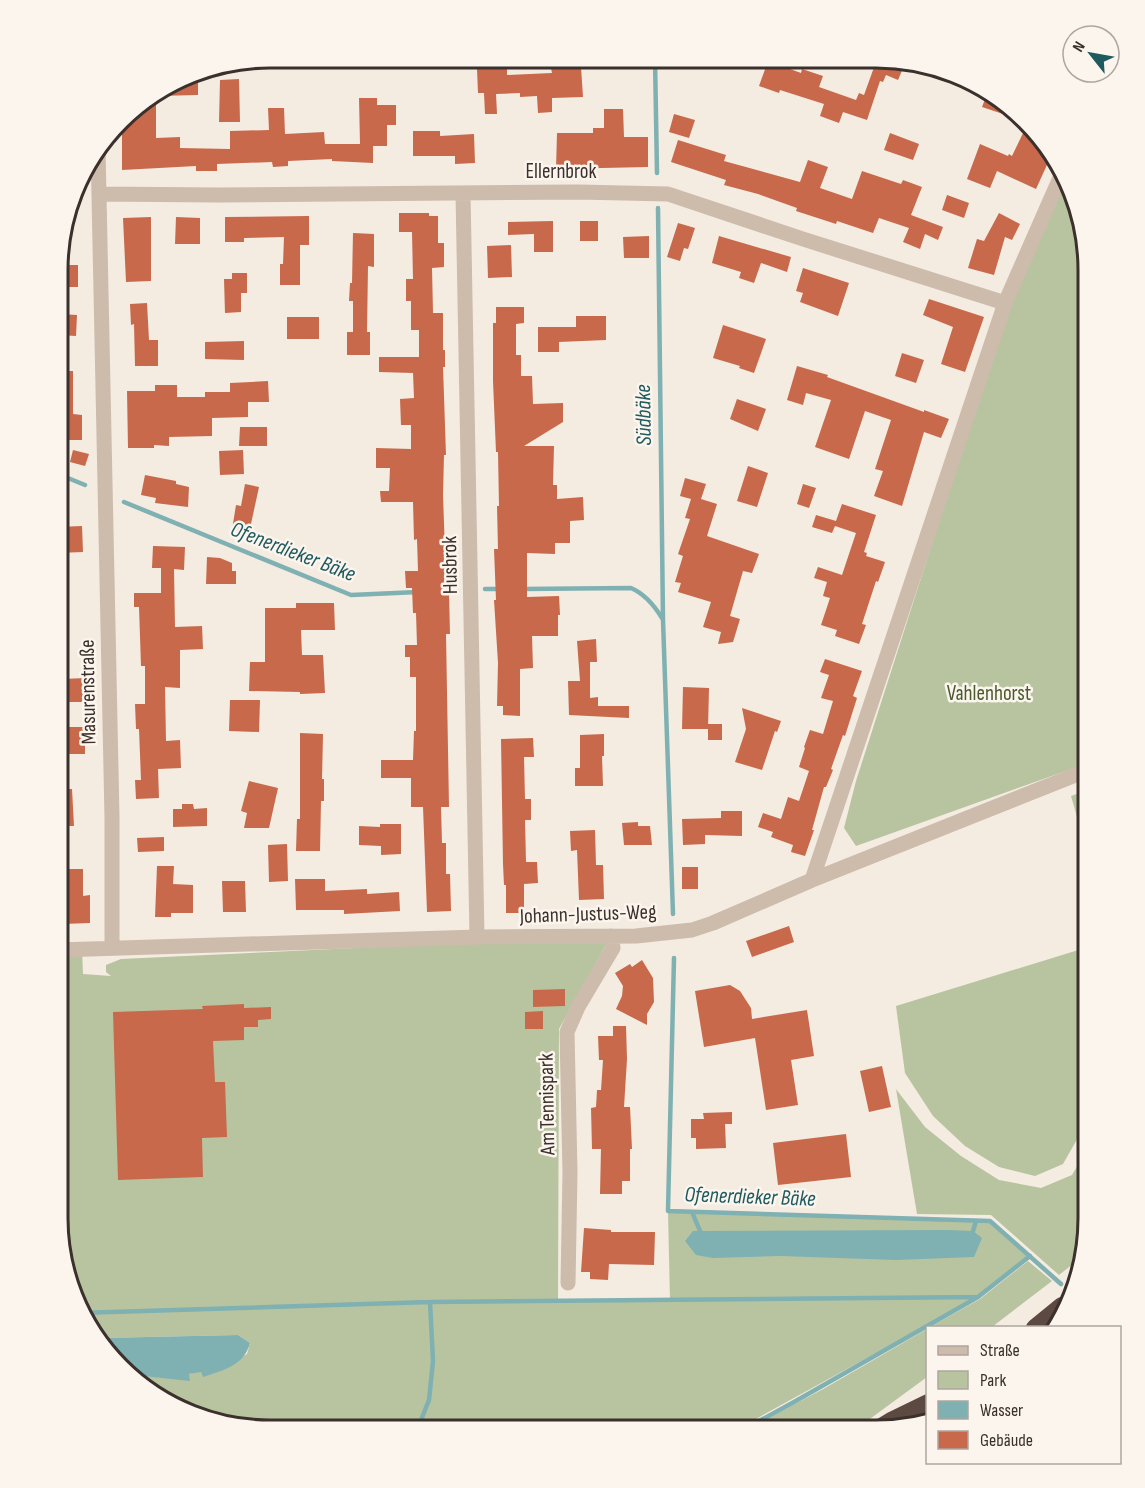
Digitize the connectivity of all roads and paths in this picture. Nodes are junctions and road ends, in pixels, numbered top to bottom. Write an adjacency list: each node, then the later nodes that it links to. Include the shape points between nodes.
1 (98, 163): 4 (street, Masurenstraße)
2 (1058, 181): 5 (street)
3 (463, 193): 4 (street, Ellernbrok); 5 (street, Ellernbrok, via 668,194); 9 (street, Husbrok)
4 (99, 194): 10 (street, Masurenstraße)
5 (1005, 303): 7 (street)
6 (1077, 774): 7 (street, Johann-Justus-Weg)
7 (812, 880): 8 (street, Johann-Justus-Weg, via 692,930)
8 (611, 936): 9 (street, Johann-Justus-Weg); 12 (street, Am Tennispark, via 613,948 567,1032)
9 (477, 937): 10 (street, Johann-Justus-Weg)
10 (112, 947): 11 (street, Johann-Justus-Weg)
11 (68, 949)
12 (568, 1283)
13 (1054, 1312): 14 (highway)
14 (1037, 1326)
15 (926, 1404): 16 (highway)
16 (894, 1419)

